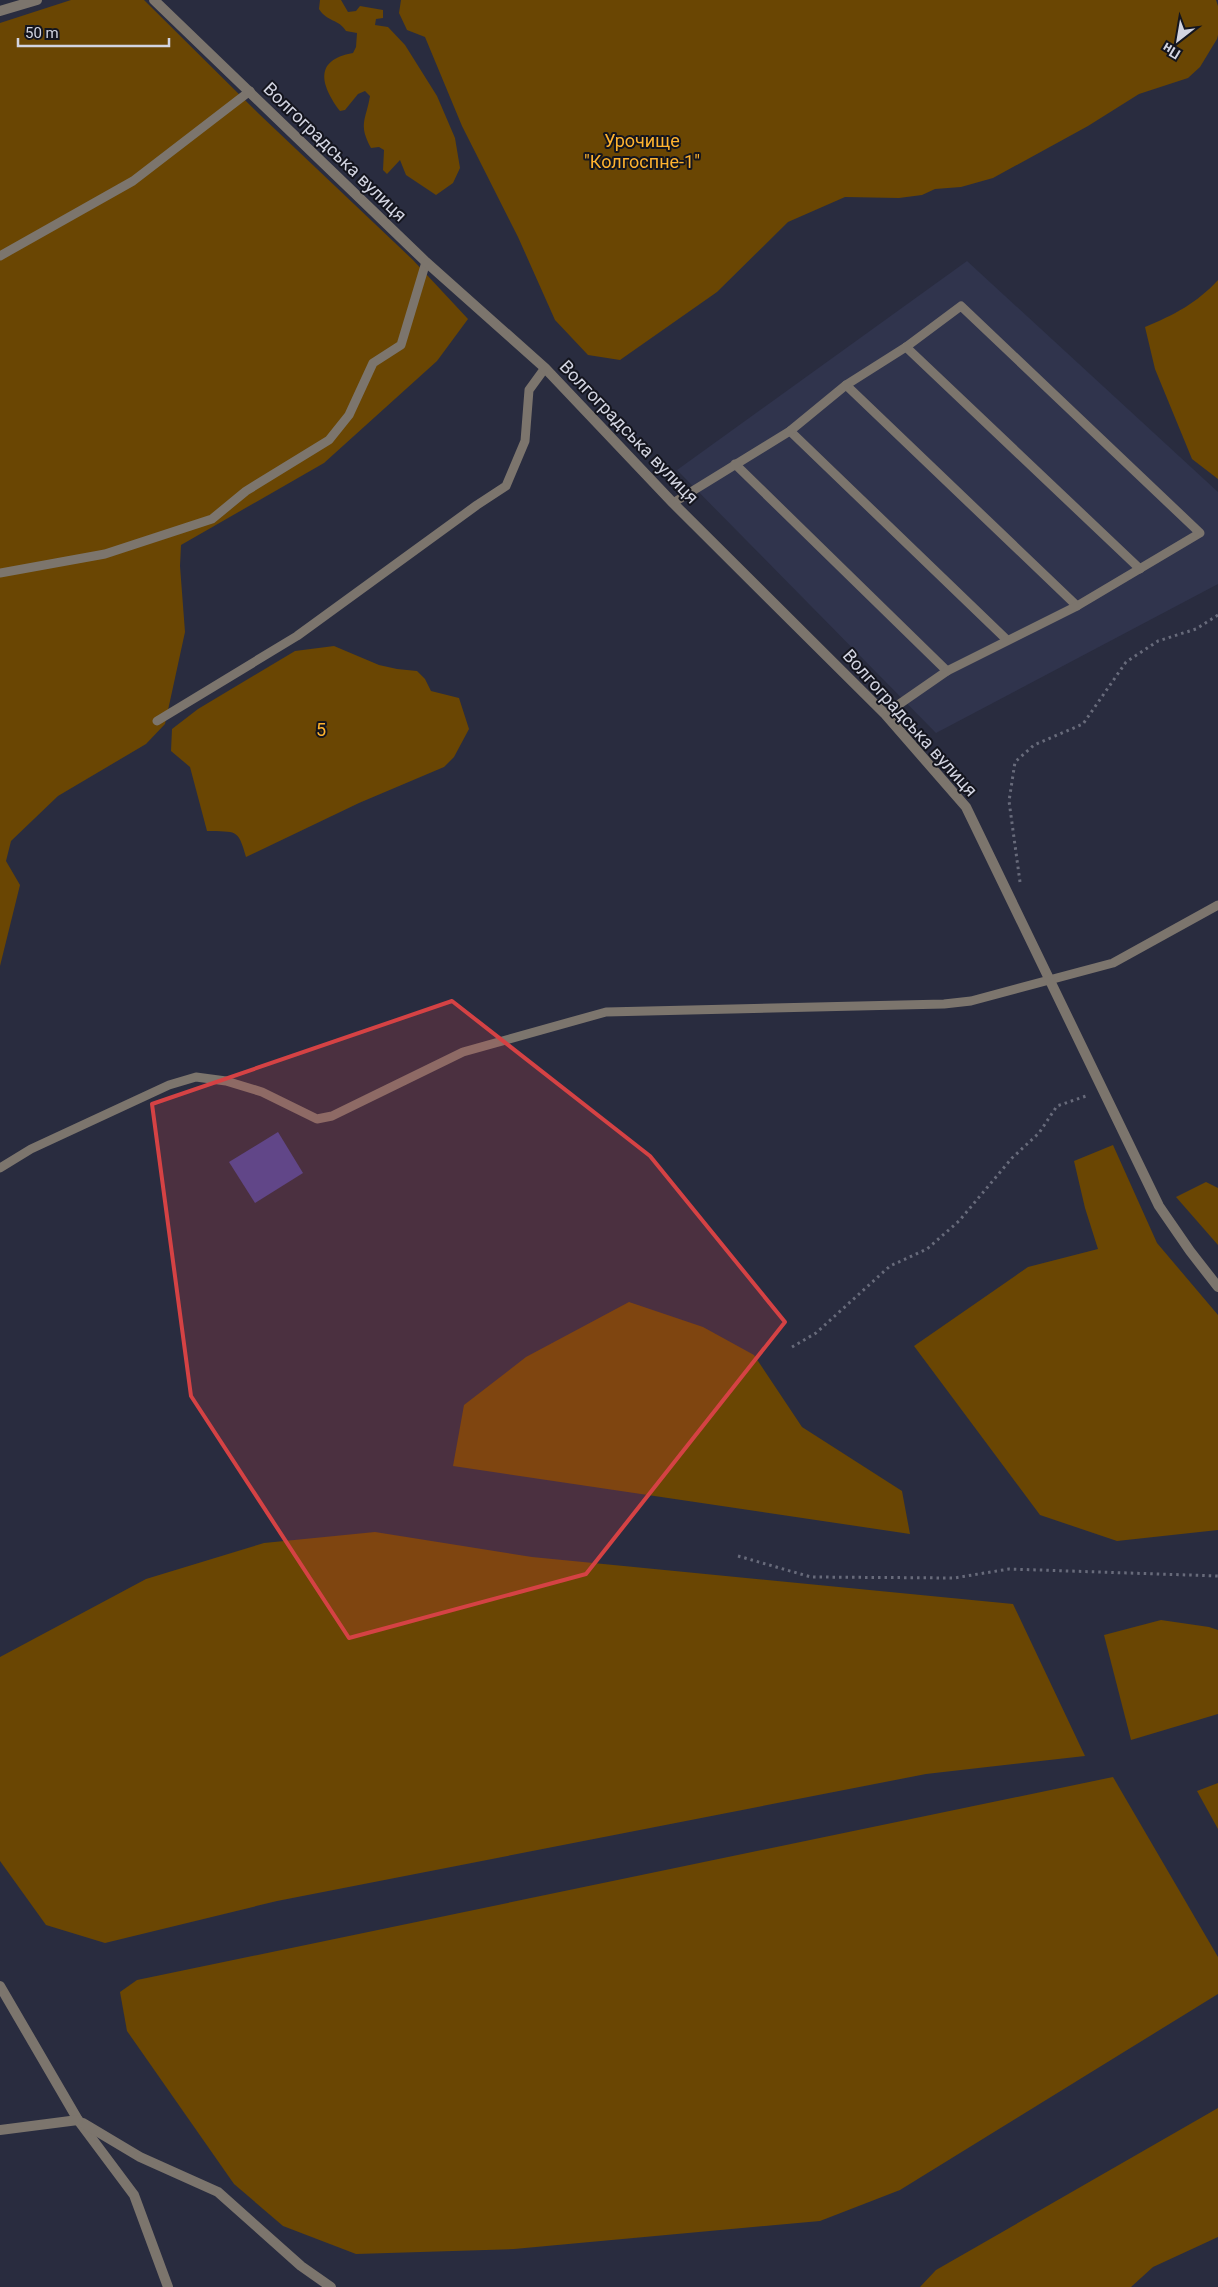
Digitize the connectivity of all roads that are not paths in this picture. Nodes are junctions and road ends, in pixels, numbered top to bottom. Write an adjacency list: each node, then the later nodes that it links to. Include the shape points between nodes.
1 (37, 0): 3 (street)
2 (154, 0): 4 (street, Волгоградська вулиця)
3 (0, 11)
4 (250, 91): 5 (lane, via 134,181); 6 (street, Волгоградська вулиця)
5 (0, 256)
6 (426, 262): 8 (street, Волгоградська вулиця); 14 (lane, via 401,345 373,363 349,415 330,440 246,491 212,519 105,554)
7 (906, 347): 9 (lane); 13 (lane); 13 (lane, via 961,306 1200,533)
8 (545, 368): 12 (street, Волгоградська вулиця); 19 (lane, via 529,390 525,441 506,486 297,636)
9 (846, 385): 10 (lane); 15 (lane)
10 (790, 431): 11 (lane); 16 (lane)
11 (735, 464): 12 (lane); 17 (lane)
12 (673, 502): 18 (street, Волгоградська вулиця)
13 (1140, 569): 15 (lane)
14 (0, 573)
15 (1077, 606): 16 (lane)
16 (1007, 640): 17 (lane)
17 (947, 671): 18 (lane)
18 (885, 714): 21 (street, Волгоградська вулиця, via 966,807)
19 (157, 721)
20 (1218, 905): 21 (lane, via 1113,962)
21 (1050, 980): 22 (lane, via 971,1002 944,1004 606,1012 464,1052 332,1116 317,1119 262,1092 226,1081 196,1077 143,1097 31,1149); 23 (street, Волгоградська вулиця, via 1159,1206)
22 (0, 1168)
23 (1218, 1287)
24 (0, 1986): 25 (street)
25 (78, 2120): 26 (street); 27 (street, via 134,2195); 28 (street, via 140,2157 218,2192 302,2266)
26 (0, 2130)
27 (168, 2287)
28 (331, 2287)

